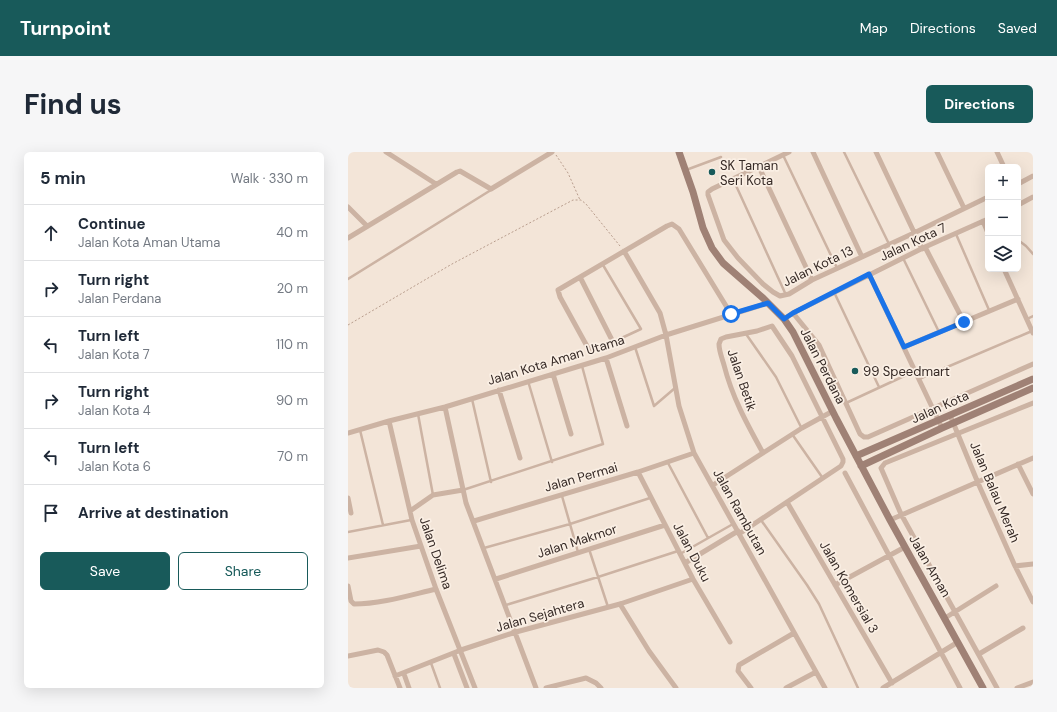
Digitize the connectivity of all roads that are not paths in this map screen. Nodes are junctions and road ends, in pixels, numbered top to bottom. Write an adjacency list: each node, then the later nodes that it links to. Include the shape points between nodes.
1 (386, 152): 18 (street)
2 (553, 152): 19 (street)
3 (679, 152): 14 (street, Jalan Perdana)
4 (790, 152): 10 (street)
5 (813, 152): 35 (street)
6 (844, 152): 31 (lane)
7 (876, 152): 28 (street)
8 (937, 152): 24 (street)
9 (997, 152): 12 (street)
10 (783, 155): 13 (street); 38 (lane)
11 (721, 156): 14 (lane)
12 (1003, 164)
13 (759, 167): 16 (street); 43 (street)
14 (686, 170): 47 (street, Jalan Perdana, via 703,228 712,248 723,263)
15 (1033, 176): 17 (street)
16 (733, 179): 45 (lane); 45 (street, Jalan Kota 13, via 708,192 724,240 763,284 780,296)
17 (1021, 182)
18 (436, 184): 19 (street, via 458,171); 26 (street)
19 (492, 189): 42 (lane)
20 (985, 198): 24 (street, Jalan Kota 13)
21 (1033, 198): 22 (street)
22 (1021, 203)
23 (348, 207): 26 (street)
24 (964, 208): 28 (street, Jalan Kota 13)
25 (985, 220): 27 (street, Jalan Kota 7)
26 (367, 226): 29 (street)
27 (955, 233): 32 (street, Jalan Kota 7); 48 (lane)
28 (914, 234): 31 (street, Jalan Kota 13); 32 (street)
29 (348, 238)
30 (1021, 242): 34 (lane)
31 (889, 245): 35 (street, Jalan Kota 13)
32 (923, 248): 36 (street, Jalan Kota 7); 54 (street)
33 (624, 251): 37 (street); 50 (street, via 667,226 675,225); 58 (street, Jalan Rambutan, via 658,309)
34 (1033, 254)
35 (862, 258): 38 (street, Jalan Kota 13)
36 (903, 258): 40 (street, Jalan Kota 7); 55 (lane)
37 (602, 264): 41 (street); 59 (lane, via 641,329)
38 (837, 269): 43 (street, Jalan Kota 13)
39 (1005, 272): 46 (street)
40 (869, 274): 44 (street, Jalan Kota 7); 61 (street)
41 (580, 277): 59 (street); 59 (street, via 558,290 560,297 589,350)
42 (348, 279)
43 (812, 280): 45 (street, Jalan Kota 13)
44 (834, 292): 49 (street, Jalan Kota 7); 71 (lane)
45 (786, 295)
46 (1018, 299): 48 (street); 53 (street)
47 (768, 303): 50 (street, Jalan Kota Aman Utama); 52 (street, Jalan Perdana)
48 (989, 311): 54 (street)
49 (793, 313): 52 (street, Jalan Kota 7); 75 (street, via 819,345)
50 (731, 314): 58 (street, Jalan Kota Aman Utama)
51 (1033, 316): 53 (lane)
52 (784, 319): 79 (street, Jalan Perdana, via 802,347)
53 (1027, 319): 56 (street)
54 (964, 322): 55 (street)
55 (939, 332): 61 (street)
56 (1033, 332): 67 (lane)
57 (746, 333): 82 (street, Jalan Betik, via 772,326 792,356); 87 (lane, via 776,377); 95 (street, Jalan Betik, via 724,338 720,341 719,347 734,399)
58 (666, 335): 60 (street, Jalan Kota Aman Utama); 70 (street, Jalan Rambutan)
59 (613, 342)
60 (635, 347): 62 (street, Jalan Kota Aman Utama); 70 (lane, via 654,406)
61 (904, 347): 65 (street)
62 (606, 358): 64 (street, Jalan Kota Aman Utama); 86 (street)
63 (1033, 364): 78 (street)
64 (581, 365): 66 (street, Jalan Kota Aman Utama); 99 (lane, via 603,443)
65 (915, 371): 67 (street); 71 (lane)
66 (553, 374): 69 (street, Jalan Kota Aman Utama); 91 (street)
67 (919, 379): 78 (street)
68 (1033, 379): 81 (street, Jalan Kota)
69 (528, 381): 73 (street, Jalan Kota Aman Utama); 99 (lane)
70 (675, 387): 94 (street, Jalan Rambutan)
71 (879, 387): 75 (lane)
72 (1033, 388): 85 (street, Jalan Kota)
73 (499, 390): 74 (street, Jalan Kota Aman Utama); 97 (street)
74 (472, 398): 77 (street, Jalan Kota Aman Utama); 106 (lane)
75 (845, 403): 78 (street, via 860,434 866,437)
76 (1033, 403): 93 (street)
77 (445, 407): 80 (street, Jalan Kota Aman Utama); 109 (street)
78 (933, 409): 84 (street)
79 (833, 411): 82 (street); 96 (street, Jalan Perdana)
80 (418, 414): 83 (street, Jalan Kota Aman Utama); 112 (lane)
81 (950, 415): 84 (street, Jalan Kota); 85 (street, Jalan Balau Merah)
82 (822, 416): 87 (street); 105 (street, via 843,459 841,466)
83 (389, 421): 89 (street, Jalan Kota Aman Utama); 116 (street, Jalan Delima)
84 (939, 421): 88 (street); 96 (street, Jalan Kota)
85 (954, 423): 88 (street, Jalan Kota); 93 (street, Jalan Balau Merah)
86 (627, 426)
87 (802, 428): 92 (street)
88 (942, 428): 102 (street, Jalan Kota)
89 (360, 430): 90 (street, Jalan Kota Aman Utama); 125 (lane)
90 (348, 433)
91 (571, 434)
92 (792, 434): 95 (street); 105 (lane)
93 (958, 434): 107 (street, Jalan Balau Merah); 118 (street, via 883,464 882,470)
94 (694, 453): 100 (street, Jalan Permai); 108 (street, Jalan Rambutan)
95 (763, 453): 108 (street)
96 (856, 456): 102 (street, Jalan Aman)
97 (520, 458)
98 (1033, 458): 101 (street)
99 (552, 462): 106 (lane)
100 (668, 462): 103 (street, Jalan Permai); 129 (lane)
101 (1018, 464): 107 (street); 111 (street)
102 (862, 466): 121 (street, Jalan Aman)
103 (638, 472): 110 (street, Jalan Permai); 113 (street, Jalan Duku)
104 (845, 472): 136 (street)
105 (823, 478): 115 (street)
106 (491, 482): 109 (lane)
107 (978, 483): 118 (street); 140 (street, Jalan Balau Merah)
108 (713, 485): 124 (street, Jalan Rambutan)
109 (463, 490): 112 (street); 122 (street)
110 (561, 494): 122 (street, Jalan Permai); 123 (lane)
111 (1033, 494)
112 (433, 495): 116 (street)
113 (651, 497): 123 (lane); 126 (street, Jalan Duku)
114 (348, 498): 117 (street)
115 (787, 502): 120 (street); 144 (street, Jalan Komersial 3)
116 (410, 511): 119 (street, Jalan Delima)
117 (351, 513)
118 (901, 514): 121 (street); 152 (street)
119 (412, 520): 125 (lane); 130 (street, Jalan Delima)
120 (760, 520): 128 (street); 182 (lane, via 819,604)
121 (890, 520): 131 (street, Jalan Aman)
122 (474, 521): 132 (street)
123 (570, 524): 132 (lane); 134 (lane)
124 (734, 524): 128 (street, Jalan Rambutan); 129 (lane)
125 (384, 525): 127 (lane)
126 (665, 525): 133 (street, Jalan Makmor); 135 (street, Jalan Duku)
127 (348, 532)
128 (738, 533): 138 (street); 156 (street, Jalan Rambutan)
129 (708, 538): 135 (lane)
130 (421, 546): 137 (street); 147 (street, Jalan Delima)
131 (905, 547): 136 (street); 153 (street, Jalan Aman)
132 (484, 548): 142 (street)
133 (589, 549): 134 (street, Jalan Makmor); 141 (lane)
134 (578, 553): 142 (street, Jalan Makmor)
135 (679, 553): 138 (street, Jalan Duku); 141 (lane)
136 (889, 555): 144 (street); 160 (street)
137 (348, 558)
138 (684, 563): 143 (street, Jalan Duku)
139 (1033, 564): 140 (street)
140 (1015, 566): 148 (street, Jalan Balau Merah)
141 (598, 577): 150 (lane); 151 (lane)
142 (496, 578): 150 (street)
143 (693, 579): 149 (street, Jalan Sejahtera); 157 (street, Jalan Duku)
144 (835, 585): 169 (street, Jalan Komersial 3)
145 (348, 586): 147 (street, via 354,604)
146 (996, 586): 152 (street)
147 (436, 589): 159 (street, Jalan Delima)
148 (1033, 602)
149 (620, 604): 151 (street, Jalan Sejahtera); 178 (street)
150 (506, 605): 155 (street)
151 (608, 607): 155 (street, Jalan Sejahtera)
152 (955, 611): 153 (street); 162 (street)
153 (945, 618): 158 (street, Jalan Aman)
154 (1023, 628): 162 (street)
155 (516, 632): 159 (street, Jalan Sejahtera); 175 (street)
156 (794, 633): 165 (street, Jalan Rambutan); 179 (street, via 738,666 738,671)
157 (730, 642)
158 (958, 642): 160 (street); 185 (street, Jalan Aman)
159 (461, 650): 161 (street, Jalan Sejahtera); 174 (street, Jalan Delima)
160 (941, 653): 169 (street); 184 (street)
161 (454, 654): 164 (street, Jalan Sejahtera); 173 (street)
162 (979, 654): 186 (street)
163 (348, 656): 167 (street, via 380,650 387,655)
164 (431, 663): 166 (street, Jalan Sejahtera); 172 (lane)
165 (816, 672): 180 (street); 181 (street, Jalan Rambutan)
166 (404, 674): 167 (street, Jalan Sejahtera); 171 (street)
167 (395, 676): 170 (street)
168 (1033, 682): 187 (street)
169 (892, 683): 183 (street)
170 (400, 688)
171 (409, 688)
172 (440, 688)
173 (467, 688)
174 (476, 688)
175 (536, 688)
176 (546, 688): 177 (street, via 586,678 596,682)
177 (601, 688)
178 (676, 688)
179 (751, 688)
180 (786, 688)
181 (825, 688)
182 (858, 688)
183 (883, 688)
184 (960, 688)
185 (983, 688)
186 (997, 688)
187 (1017, 688)

